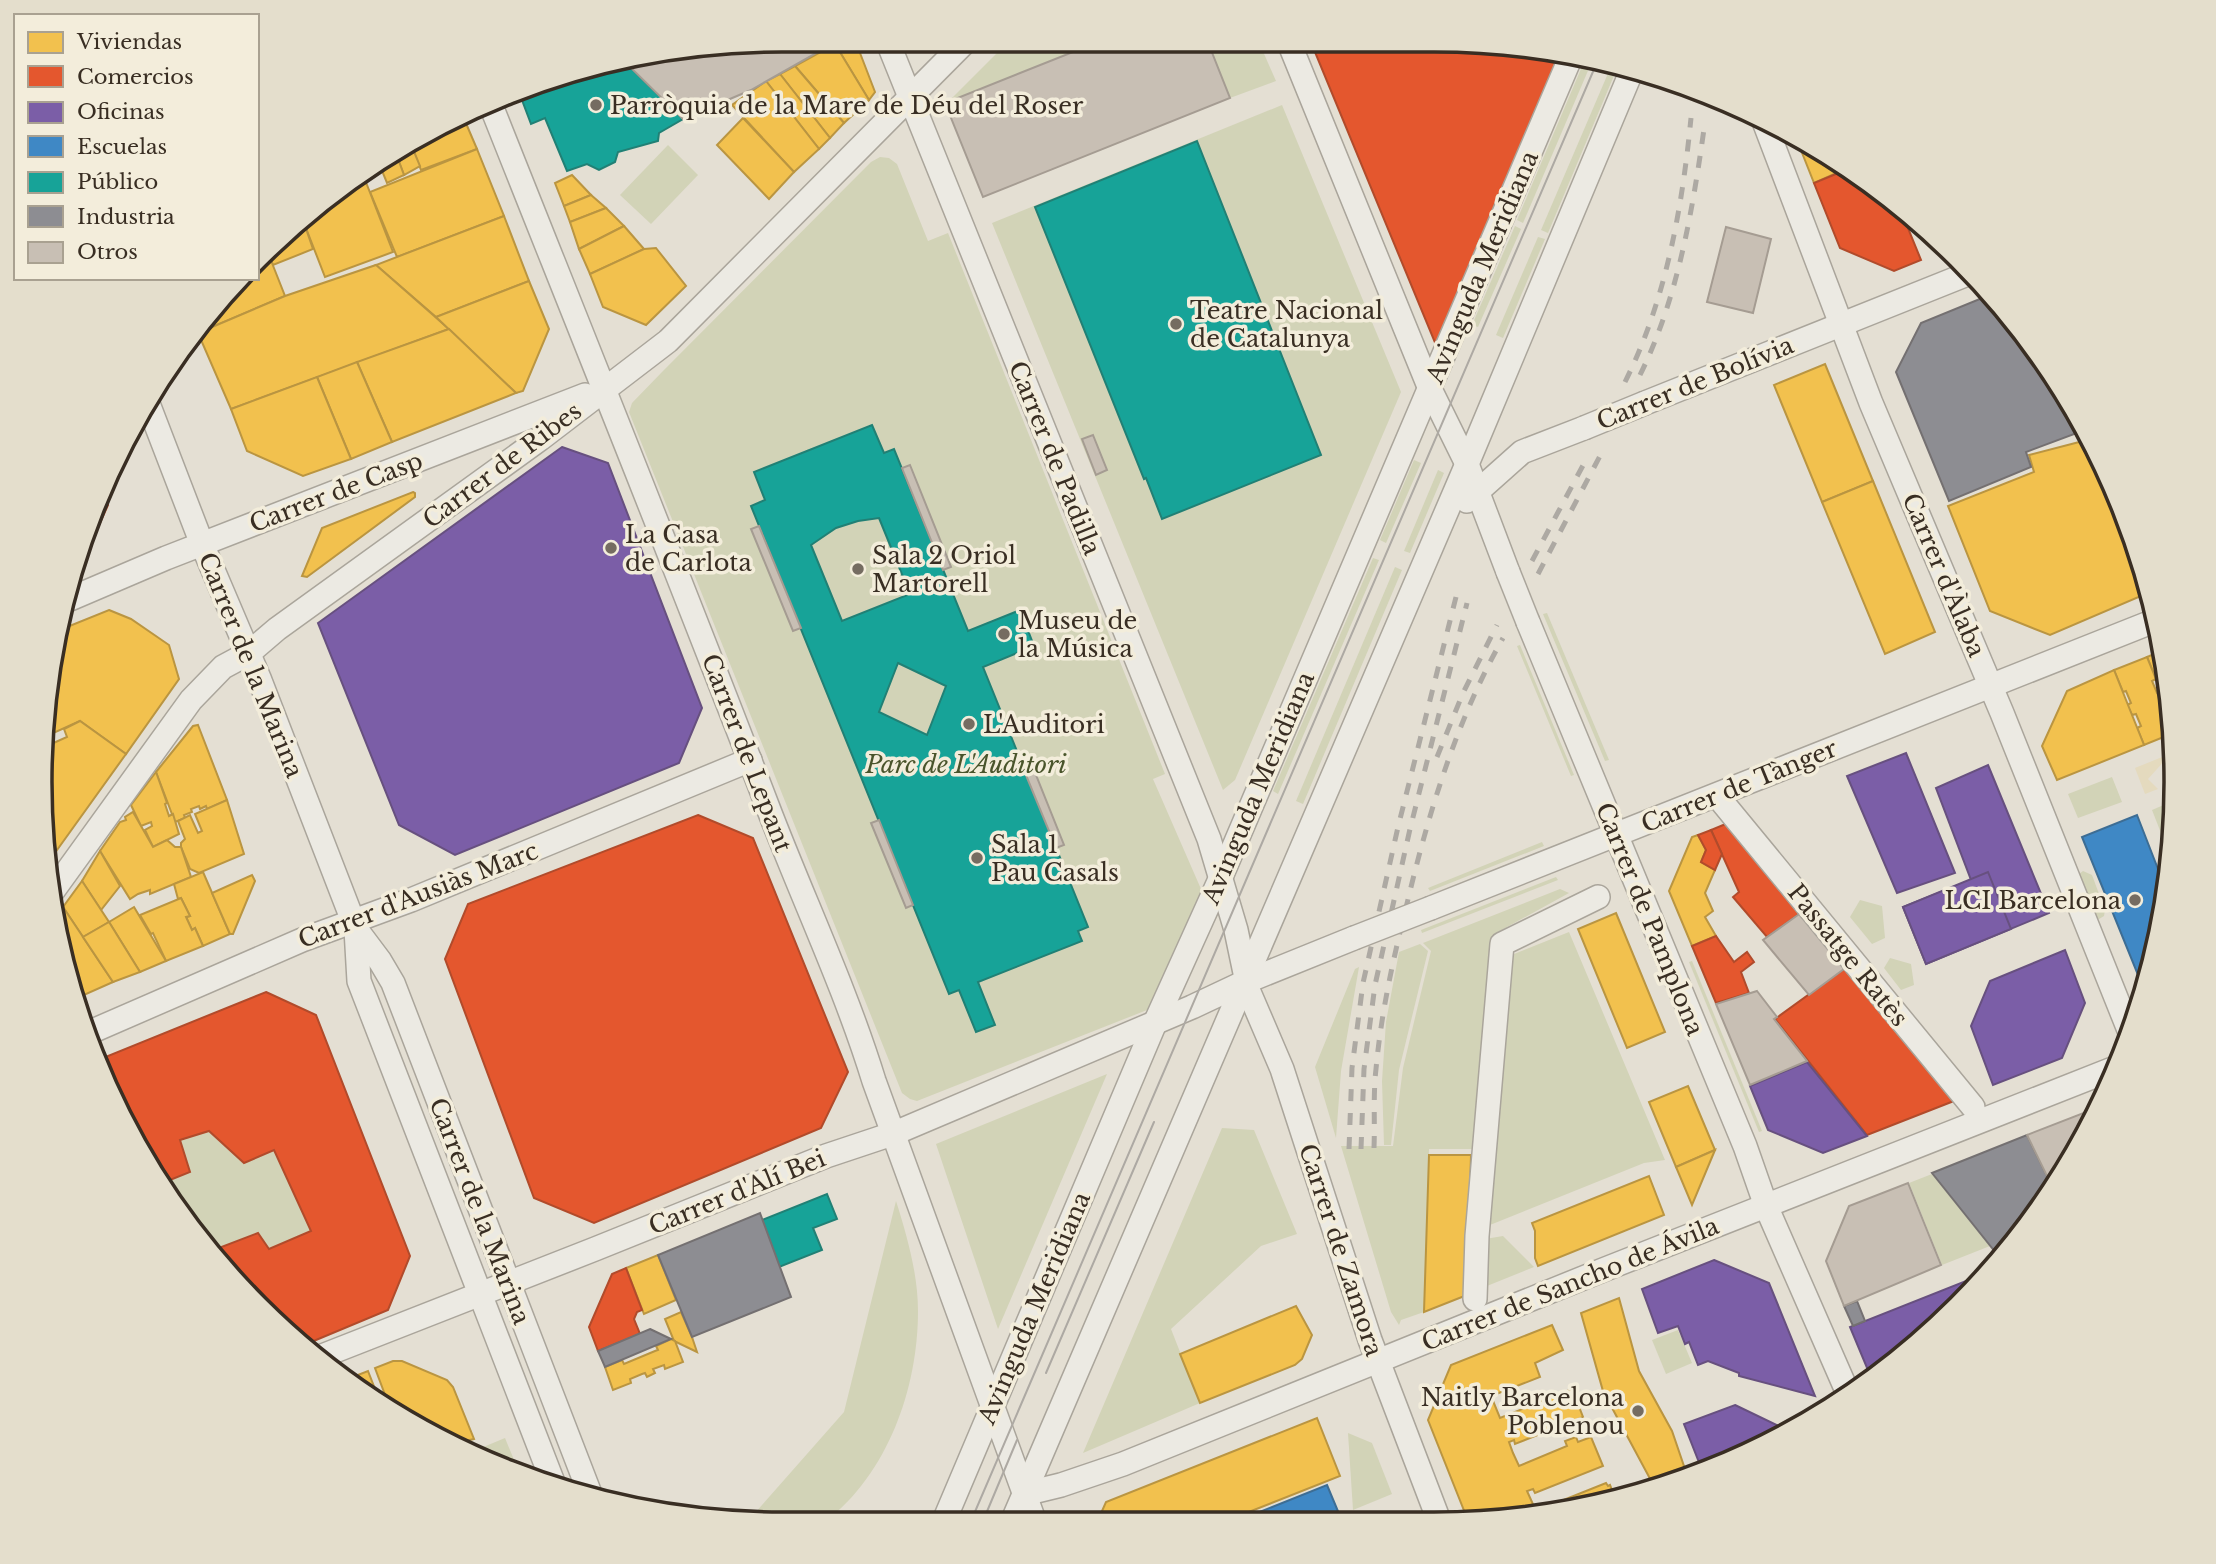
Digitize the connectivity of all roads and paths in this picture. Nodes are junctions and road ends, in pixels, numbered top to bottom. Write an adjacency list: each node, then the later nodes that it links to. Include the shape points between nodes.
1 (891, 52): 6 (street, Carrer de Padilla)
2 (955, 52): 6 (street, Carrer de Ribes)
3 (1293, 52): 12 (street, Carrer de Pamplona)
4 (1567, 65): 12 (street, Avinguda Meridiana)
5 (1629, 79): 15 (street)
6 (909, 99): 11 (street, Carrer de Ribes, via 668,341); 26 (street, Carrer de Padilla)
7 (494, 112): 11 (street, Carrer de Lepant)
8 (1769, 134): 10 (street, Carrer d'Àlaba)
9 (1960, 277): 10 (street, Carrer de Bolívia)
10 (1841, 325): 14 (street, Carrer de Bolívia, bridge); 22 (street, Carrer d'Àlaba)
11 (605, 388): 18 (street, Carrer de Casp); 21 (street, Carrer de Ribes); 23 (street, Carrer de Lepant)
12 (1430, 389): 15 (street, Carrer de Pamplona); 26 (street, Avinguda Meridiana)
13 (152, 414): 18 (street, Carrer de la Marina)
14 (1522, 452): 15 (street, via 1483,458); 16 (street, Carrer de Bolívia)
15 (1466, 454): 16 (street, Carrer de Pamplona); 17 (street)
16 (1478, 492): 17 (street, Carrer de Bolívia); 25 (street, Carrer de Pamplona, bridge)
17 (1439, 527): 30 (street)
18 (202, 544): 19 (street, Carrer de Casp); 21 (street, Carrer de la Marina)
19 (76, 596)
20 (2146, 624): 22 (street, Carrer de Tànger)
21 (249, 653): 27 (street, Carrer de Ribes, via 223,667 191,700); 29 (street, Carrer de la Marina)
22 (1991, 687): 25 (street, Carrer de Tànger); 31 (street, Carrer d'Àlaba)
23 (750, 760): 29 (street, Carrer d'Ausiàs Marc); 36 (street, Carrer de Lepant)
24 (1723, 803): 35 (street, Passatge Ratès)
25 (1616, 835): 30 (street, Carrer de Tànger, bridge); 37 (street, Carrer de Pamplona)
26 (1221, 877): 30 (street, Carrer de Padilla); 32 (street, Avinguda Meridiana)
27 (60, 881)
28 (1598, 897): 40 (street, via 1502,944)
29 (355, 925): 33 (street, Carrer d'Ausiàs Marc, via 302,940); 38 (street, Carrer de la Marina, via 393,982); 39 (street, Carrer de la Marina, via 359,981)
30 (1245, 982): 32 (street, Carrer de Tànger); 42 (street, Carrer de Zamora, via 1282,1069); 47 (street)
31 (2124, 1018)
32 (1155, 1023): 36 (street, Carrer d'Alí Bei); 44 (street, Avinguda Meridiana)
33 (96, 1029)
34 (2103, 1073): 37 (street, Carrer de Sancho de Ávila)
35 (1973, 1107)
36 (895, 1133): 38 (street, Carrer d'Alí Bei, via 826,1156); 44 (street, Carrer de Lepant)
37 (1766, 1206): 42 (street, Carrer de Sancho de Ávila); 43 (street, Carrer de Pamplona)
38 (507, 1284): 39 (street, Carrer d'Alí Bei); 46 (street, Carrer de la Marina)
39 (481, 1294): 41 (street, Carrer d'Alí Bei); 45 (street, Carrer de la Marina)
40 (1475, 1299)
41 (329, 1353)
42 (1378, 1362): 47 (street, Carrer de Sancho de Ávila, via 1114,1467); 51 (street, Carrer de Zamora)
43 (1844, 1385)
44 (992, 1407): 47 (street, Carrer de Lepant); 48 (street, Avinguda Meridiana)
45 (549, 1473)
46 (587, 1485)
47 (1024, 1494): 49 (street); 50 (street, Carrer de Lepant)
48 (948, 1512)
49 (1017, 1512)
50 (1031, 1512)
51 (1436, 1512)

